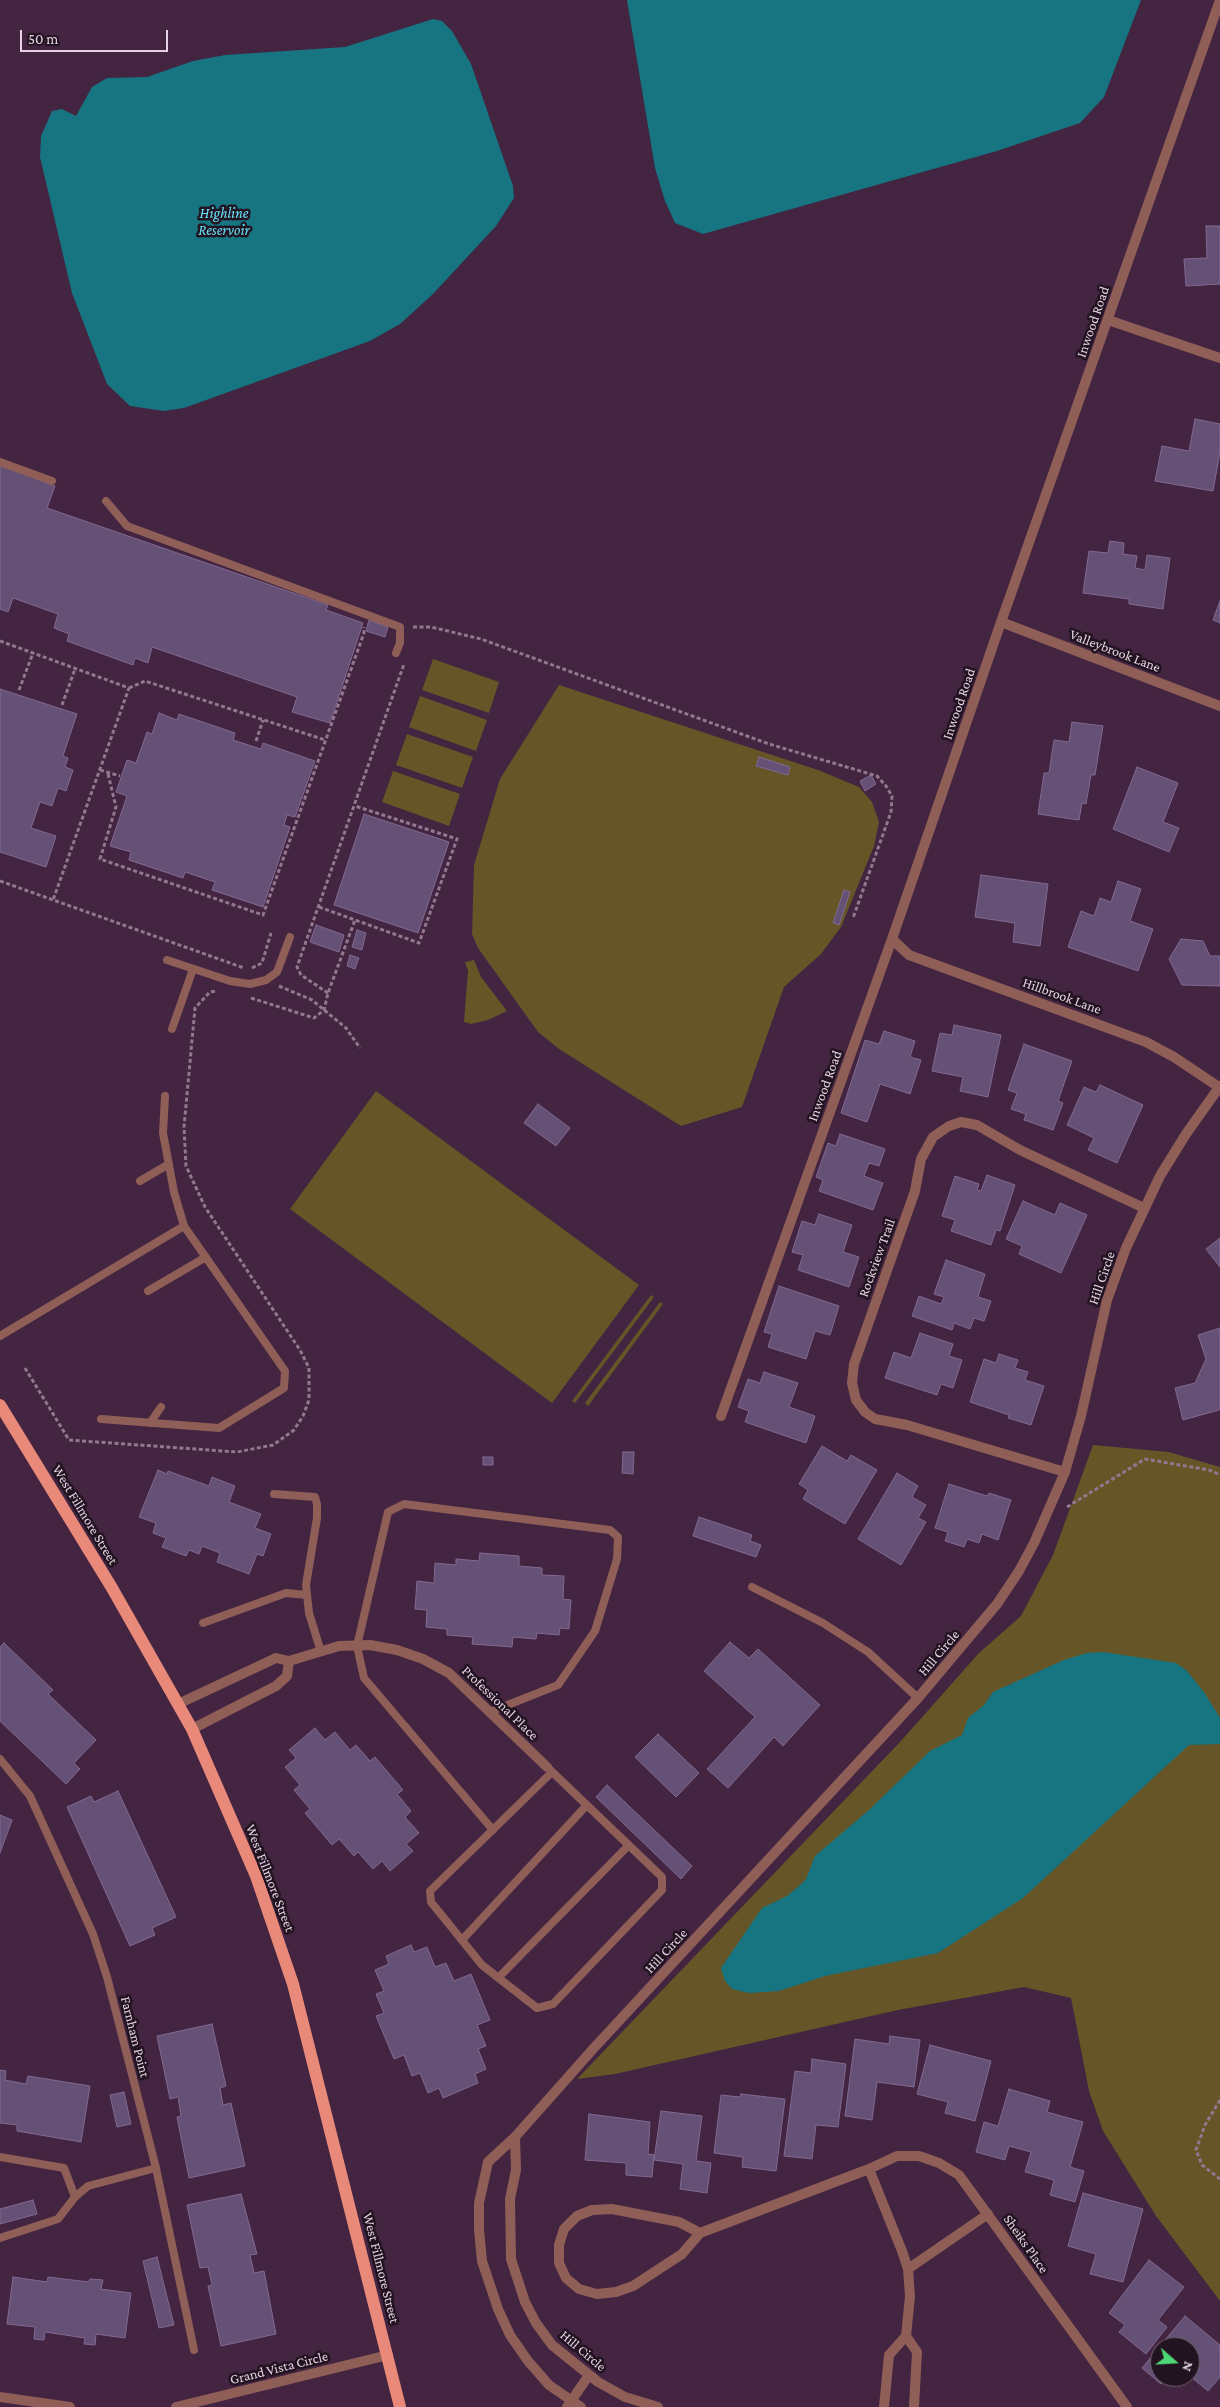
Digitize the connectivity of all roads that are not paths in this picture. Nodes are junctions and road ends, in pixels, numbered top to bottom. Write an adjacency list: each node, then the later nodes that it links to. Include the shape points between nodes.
1 (1219, 3): 2 (street, Inwood Road)
2 (1108, 320): 3 (street); 7 (street, Inwood Road)
3 (1220, 358)
4 (0, 462): 5 (lane)
5 (52, 481)
6 (106, 501): 8 (lane, via 127,526 400,627)
7 (1001, 622): 9 (street, Valleybrook Lane); 11 (street, Inwood Road)
8 (396, 653)
9 (1220, 706)
10 (290, 937): 13 (lane, via 277,972 266,980 250,984)
11 (892, 939): 15 (street, Hillbrook Lane, via 909,955 1146,1042); 26 (street, Inwood Road)
12 (167, 960): 13 (lane)
13 (193, 969): 14 (lane)
14 (172, 1029)
15 (1220, 1087): 19 (street, Hill Circle, via 1186,1134)
16 (165, 1096): 17 (lane, via 163,1133)
17 (169, 1164): 18 (lane); 20 (lane)
18 (140, 1181)
19 (1144, 1208): 29 (street, Hill Circle, via 1107,1300); 29 (street, Rockview Trail, via 1020,1150 977,1125 961,1122 949,1126 933,1137 921,1159 915,1191 854,1364 852,1383 856,1400 875,1419 907,1425)
20 (184, 1226): 21 (lane); 23 (lane)
21 (206, 1257): 22 (lane); 28 (lane, via 285,1372 284,1388 219,1428)
22 (148, 1291)
23 (0, 1336)
24 (0, 1405): 38 (main road, West Fillmore Street, via 112,1588)
25 (161, 1407): 28 (lane)
26 (721, 1416)
27 (101, 1419): 28 (lane)
28 (150, 1423)
29 (1064, 1472): 37 (street, Hill Circle, via 1047,1517 1020,1571 997,1604)
30 (274, 1494): 32 (lane, via 315,1497 317,1518)
31 (752, 1586): 37 (lane, via 868,1652)
32 (307, 1595): 33 (lane, via 286,1593); 35 (lane)
33 (203, 1623)
34 (357, 1646): 35 (street, Professional Place, via 339,1646); 39 (street, Professional Place, via 397,1650 423,1659 449,1674); 39 (lane, via 388,1512 404,1504 610,1530 618,1537 617,1559 595,1631 558,1684); 44 (lane, via 364,1678)
35 (321, 1652): 36 (street, Professional Place)
36 (289, 1661): 38 (street, Professional Place, via 276,1658); 40 (street, via 287,1676 276,1686)
37 (918, 1698): 48 (street, Hill Circle)
38 (178, 1704): 40 (main road, West Fillmore Street)
39 (490, 1712): 42 (street, Professional Place)
40 (192, 1729): 59 (main road, West Fillmore Street, via 256,1876 293,1984)
41 (0, 1759): 50 (lane, Farnham Point, via 30,1796 93,1934)
42 (550, 1770): 43 (lane); 44 (lane)
43 (587, 1806): 45 (lane); 46 (lane)
44 (493, 1830): 46 (lane, via 430,1891 431,1902)
45 (629, 1845): 47 (lane); 47 (lane, via 662,1877 662,1890 553,2004 537,2008)
46 (462, 1940): 47 (lane, via 482,1965)
47 (498, 1978)
48 (515, 2137): 60 (street, Hill Circle, via 516,2170 510,2199 510,2232 511,2259 517,2281 536,2323 552,2345); 62 (street, Hill Circle, via 488,2162 482,2180 478,2203 482,2261 510,2335 528,2361)
49 (0, 2157): 52 (lane, via 64,2168)
50 (156, 2168): 52 (lane, via 88,2186); 58 (lane, Farnham Point)
51 (869, 2169): 53 (street, Sheiks Place, via 897,2156 919,2156 939,2163 959,2176); 54 (street, Sheiks Place); 56 (street)
52 (76, 2197): 55 (lane, via 58,2219)
53 (988, 2214): 56 (street); 71 (street, Sheiks Place)
54 (700, 2233): 54 (street, Sheiks Place, via 680,2222 612,2209 592,2210 576,2216 564,2229 559,2245 560,2264 566,2278 579,2289 597,2294 616,2292 633,2286 682,2254)
55 (0, 2238)
56 (908, 2269): 57 (street, via 910,2296)
57 (906, 2336): 69 (street, via 889,2355); 70 (street, via 917,2352)
58 (194, 2350)
59 (388, 2355): 65 (street, Grand Vista Circle); 66 (main road, West Fillmore Street)
60 (589, 2375): 62 (street); 68 (street, Hill Circle, via 625,2396)
61 (0, 2397): 63 (street)
62 (569, 2404): 67 (street, Hill Circle)
63 (41, 2405): 64 (street)
64 (70, 2407)
65 (176, 2407)
66 (400, 2407)
67 (581, 2407)
68 (658, 2407)
69 (884, 2407)
70 (914, 2407)
71 (1127, 2407)

